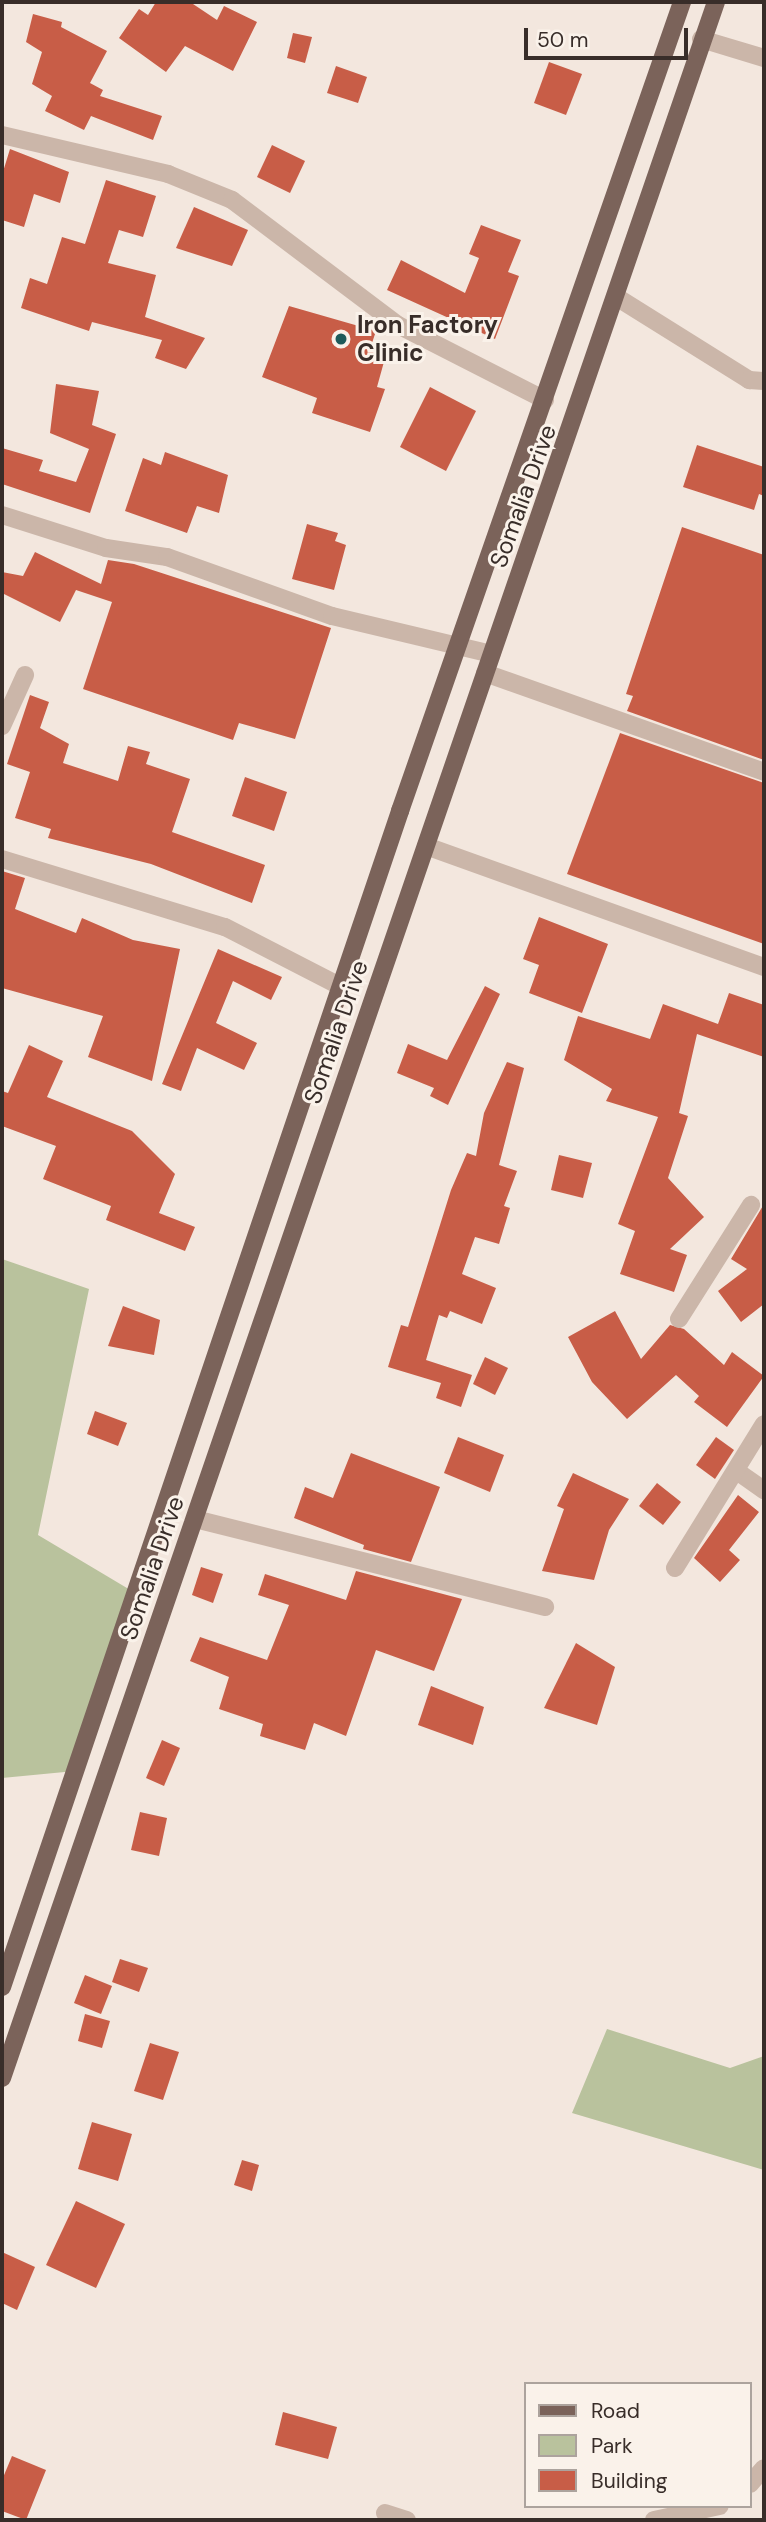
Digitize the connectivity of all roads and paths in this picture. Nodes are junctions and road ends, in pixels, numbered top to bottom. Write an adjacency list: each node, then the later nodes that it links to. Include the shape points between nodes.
1 (682, 2): 8 (main road, Somalia Drive)
2 (716, 2): 3 (main road, Somalia Drive)
3 (701, 39): 4 (street); 6 (main road, Somalia Drive)
4 (764, 58)
5 (2, 135): 8 (street, via 167,174 232,200 398,325)
6 (618, 298): 7 (street, via 749,380); 11 (main road, Somalia Drive)
7 (764, 380)
8 (545, 400): 10 (main road, Somalia Drive)
9 (2, 515): 10 (street, via 106,548 167,557 332,616)
10 (460, 644): 11 (street); 19 (main road, Somalia Drive)
11 (492, 654): 12 (main road, Somalia Drive)
12 (485, 673): 15 (street); 16 (main road, Somalia Drive)
13 (25, 675): 14 (street)
14 (2, 726)
15 (764, 772)
16 (426, 846): 18 (street); 25 (main road, Somalia Drive)
17 (2, 859): 19 (street, via 225,927)
18 (764, 967)
19 (341, 986): 28 (main road, Somalia Drive)
20 (751, 1205): 21 (street)
21 (679, 1319)
22 (764, 1424): 23 (street)
23 (738, 1472): 24 (street); 26 (street)
24 (764, 1490)
25 (195, 1519): 27 (street); 29 (main road, Somalia Drive)
26 (675, 1567)
27 (545, 1607)
28 (2, 1987)
29 (2, 2078)
30 (764, 2468): 31 (street)
31 (752, 2482)
32 (711, 2508): 35 (street)
33 (384, 2513): 34 (street)
34 (407, 2520)
35 (654, 2520)

